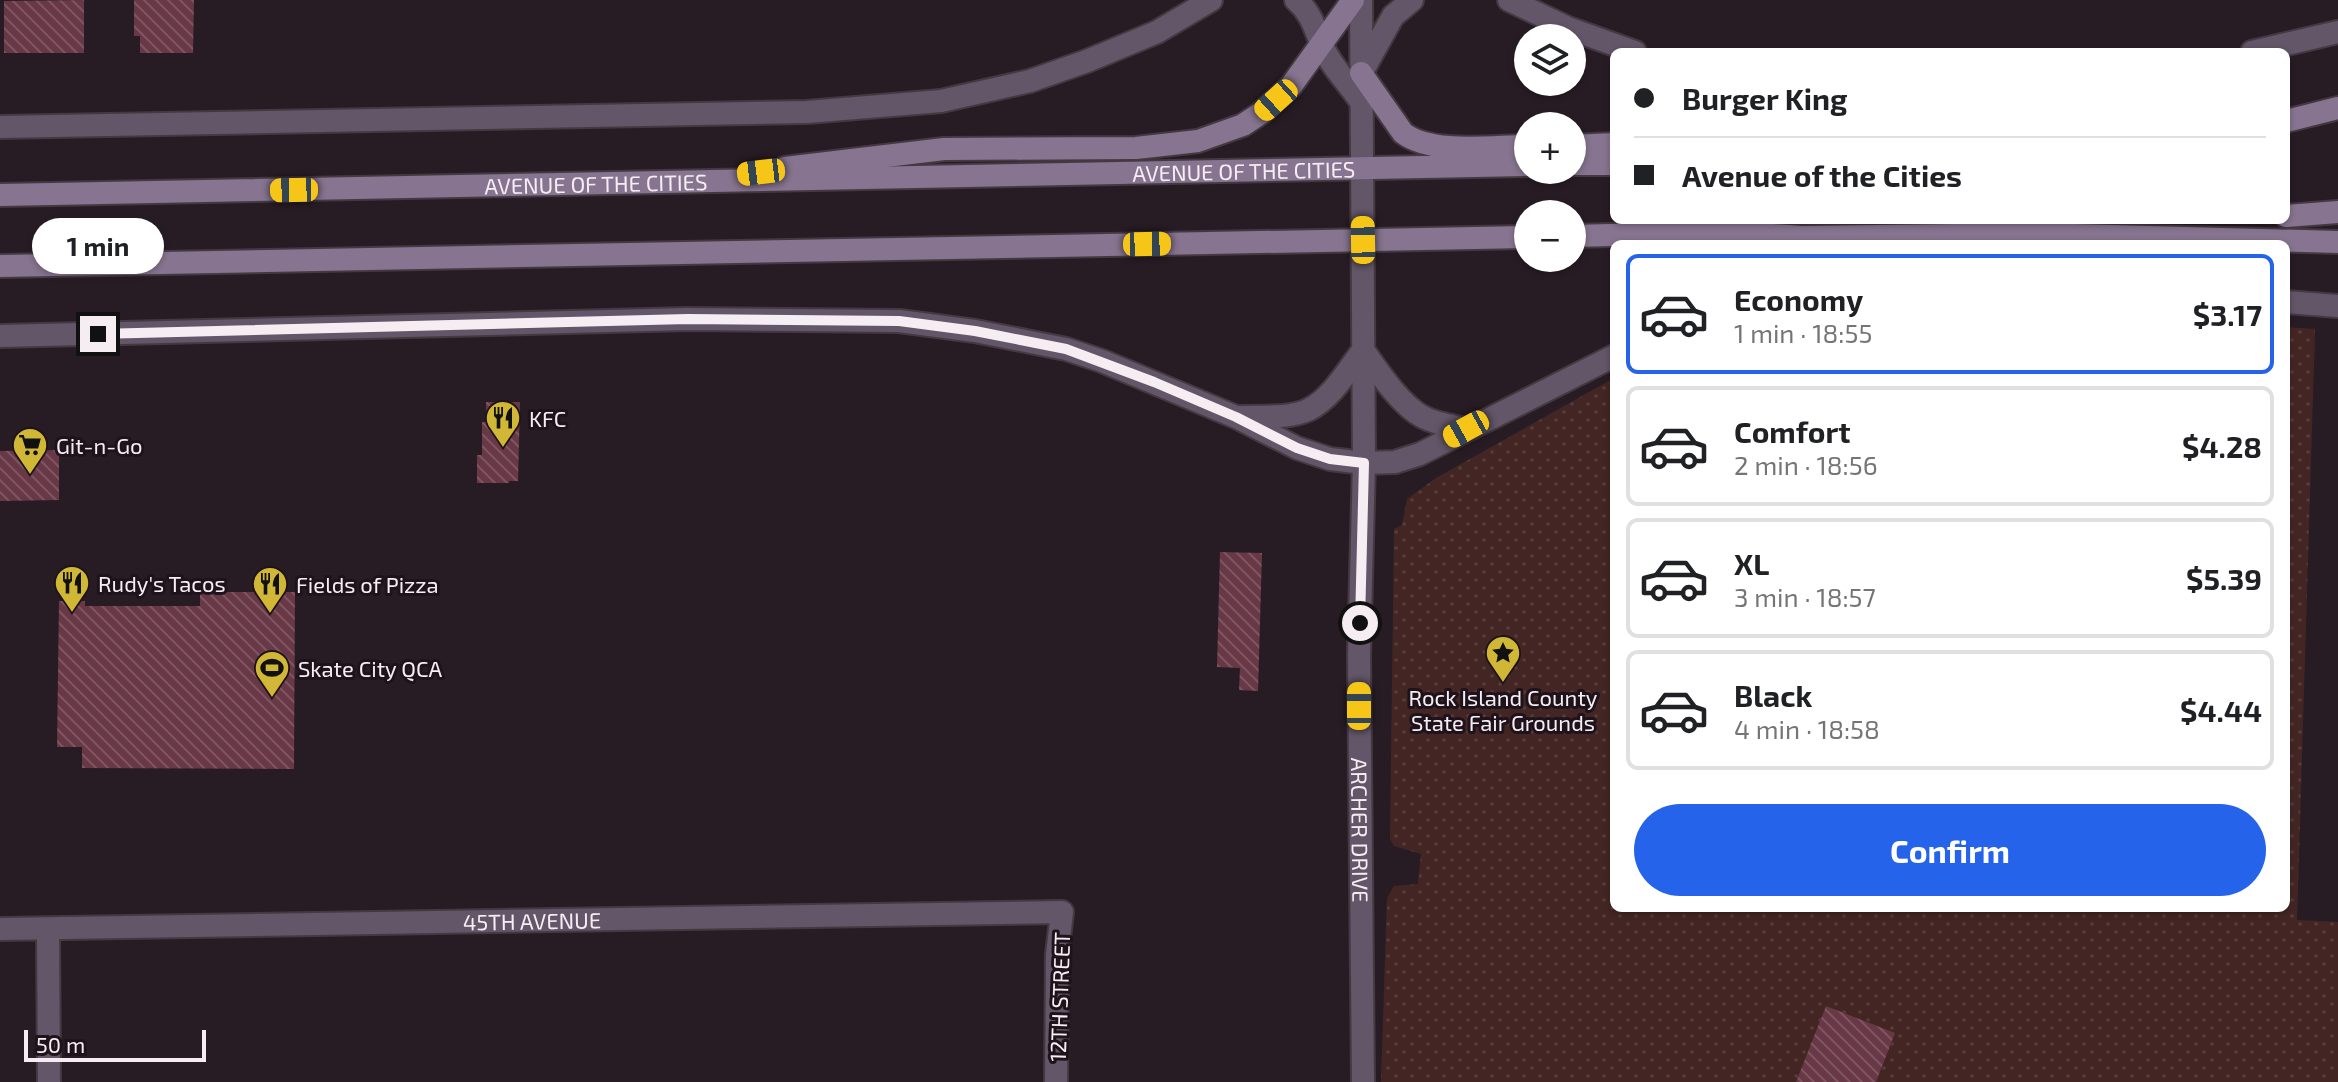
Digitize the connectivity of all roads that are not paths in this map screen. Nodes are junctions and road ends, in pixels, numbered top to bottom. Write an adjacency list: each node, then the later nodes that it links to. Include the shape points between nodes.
1 (1211, 0): 16 (street, via 1157,32 1087,61 1030,81 941,101 807,112)
2 (1296, 0): 9 (street, via 1312,17)
3 (1353, 0): 9 (main road)
4 (1361, 0): 12 (street, ARCHER DRIVE)
5 (1412, 0): 12 (street, via 1393,16)
6 (1491, 0): 7 (street)
7 (1516, 3): 10 (street)
8 (2338, 32): 11 (street)
9 (1322, 44): 13 (street); 24 (main road, via 1291,86 1261,113 1198,141 1136,148 907,152)
10 (1624, 48)
11 (2269, 48)
12 (1361, 73): 13 (street, ARCHER DRIVE); 19 (main road, via 1412,139 1440,146)
13 (1361, 103): 23 (street, ARCHER DRIVE)
14 (2338, 108): 15 (main road)
15 (2290, 120)
16 (0, 127)
17 (1610, 144): 18 (main road)
18 (1586, 145)
19 (1514, 146)
20 (1586, 164): 21 (main road)
21 (1610, 164)
22 (1514, 165): 23 (main road, AVENUE OF THE CITIES)
23 (1362, 167): 24 (main road, AVENUE OF THE CITIES); 32 (street, ARCHER DRIVE)
24 (673, 184): 25 (main road, AVENUE OF THE CITIES)
25 (0, 195)
26 (2338, 212): 27 (main road)
27 (2290, 216)
28 (1869, 224): 29 (main road)
29 (1731, 232): 30 (main road); 33 (main road)
30 (1586, 236)
31 (1514, 237): 32 (main road)
32 (1363, 240): 34 (main road); 42 (street, ARCHER DRIVE)
33 (2263, 240)
34 (1305, 241): 37 (main road); 38 (main road)
35 (2290, 241): 36 (main road)
36 (2338, 242)
37 (856, 250)
38 (0, 266)
39 (2290, 302): 40 (street)
40 (2338, 306)
41 (0, 336): 44 (street, via 688,319 899,321 1066,349)
42 (1363, 350): 44 (street, via 1341,380 1309,409); 45 (street, via 1391,389 1420,416); 46 (street, ARCHER DRIVE)
43 (1610, 358): 45 (street)
44 (1236, 417): 46 (street, via 1297,448)
45 (1466, 429): 46 (street, via 1420,454)
46 (1364, 463): 52 (street, ARCHER DRIVE, via 1359,655)
47 (1062, 912): 49 (street, 45TH AVENUE); 51 (street, 12TH STREET)
48 (0, 929): 49 (street, 45TH AVENUE)
49 (48, 930): 50 (street)
50 (49, 1082)
51 (1056, 1082)
52 (1363, 1082)

